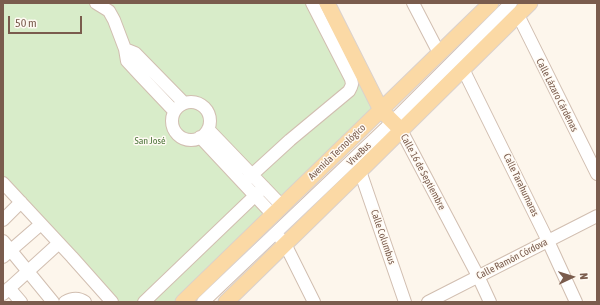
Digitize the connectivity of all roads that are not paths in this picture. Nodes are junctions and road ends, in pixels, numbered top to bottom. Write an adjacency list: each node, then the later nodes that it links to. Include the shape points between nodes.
1 (96, 3): 7 (street)
2 (312, 3): 19 (street, via 351,79 351,87)
3 (327, 3): 13 (main road, Calle 16 de Septiembre)
4 (413, 3): 10 (street)
5 (491, 3): 10 (main road, Avenida Tecnológico)
6 (530, 3): 8 (main road)
7 (113, 7): 9 (street, via 114,20)
8 (515, 9): 11 (main road); 15 (street, ViveBus); 18 (street, Calle Lázaro Cárdenas)
9 (125, 49): 12 (street, via 135,53); 14 (street, via 127,61)
10 (439, 53): 13 (main road, Avenida Tecnológico)
11 (463, 69): 15 (main road); 29 (street, Calle Tarahumaras)
12 (184, 103): 14 (street); 16 (street, via 198,104 208,114 210,122)
13 (381, 110): 15 (main road, Calle 16 de Septiembre); 24 (main road, Avenida Tecnológico)
14 (174, 111): 16 (street, via 173,127 177,134 184,139 192,140)
15 (396, 126): 17 (main road); 28 (street, ViveBus); 33 (street, Calle 16 de Septiembre)
16 (204, 133): 19 (street)
17 (360, 171): 28 (main road); 45 (street, Calle Columbus)
18 (597, 174)
19 (248, 179): 21 (street); 22 (street)
20 (3, 183): 23 (street)
21 (264, 187): 22 (street); 24 (street)
22 (255, 196): 24 (street); 41 (street)
23 (21, 202): 26 (street); 27 (street)
24 (274, 214): 28 (street); 42 (main road, Avenida Tecnológico)
25 (597, 216): 29 (street, Calle Ramón Córdova)
26 (3, 220)
27 (41, 224): 30 (street); 31 (street)
28 (280, 239): 35 (main road); 43 (street, ViveBus); 44 (street)
29 (548, 241): 33 (street, Calle Ramón Córdova); 48 (street, Calle Tarahumaras)
30 (59, 243): 32 (street); 40 (street)
31 (5, 249): 32 (street)
32 (27, 271): 34 (street); 37 (street)
33 (478, 276): 46 (street, Calle Ramón Córdova); 47 (street, Calle 16 de Septiembre)
34 (6, 291): 36 (street)
35 (228, 301)
36 (21, 302)
37 (53, 302)
38 (65, 302): 39 (street, via 77,298)
39 (85, 302)
40 (112, 302)
41 (144, 302)
42 (183, 302)
43 (203, 302)
44 (314, 302)
45 (405, 302)
46 (428, 302)
47 (490, 302)
48 (576, 302)

